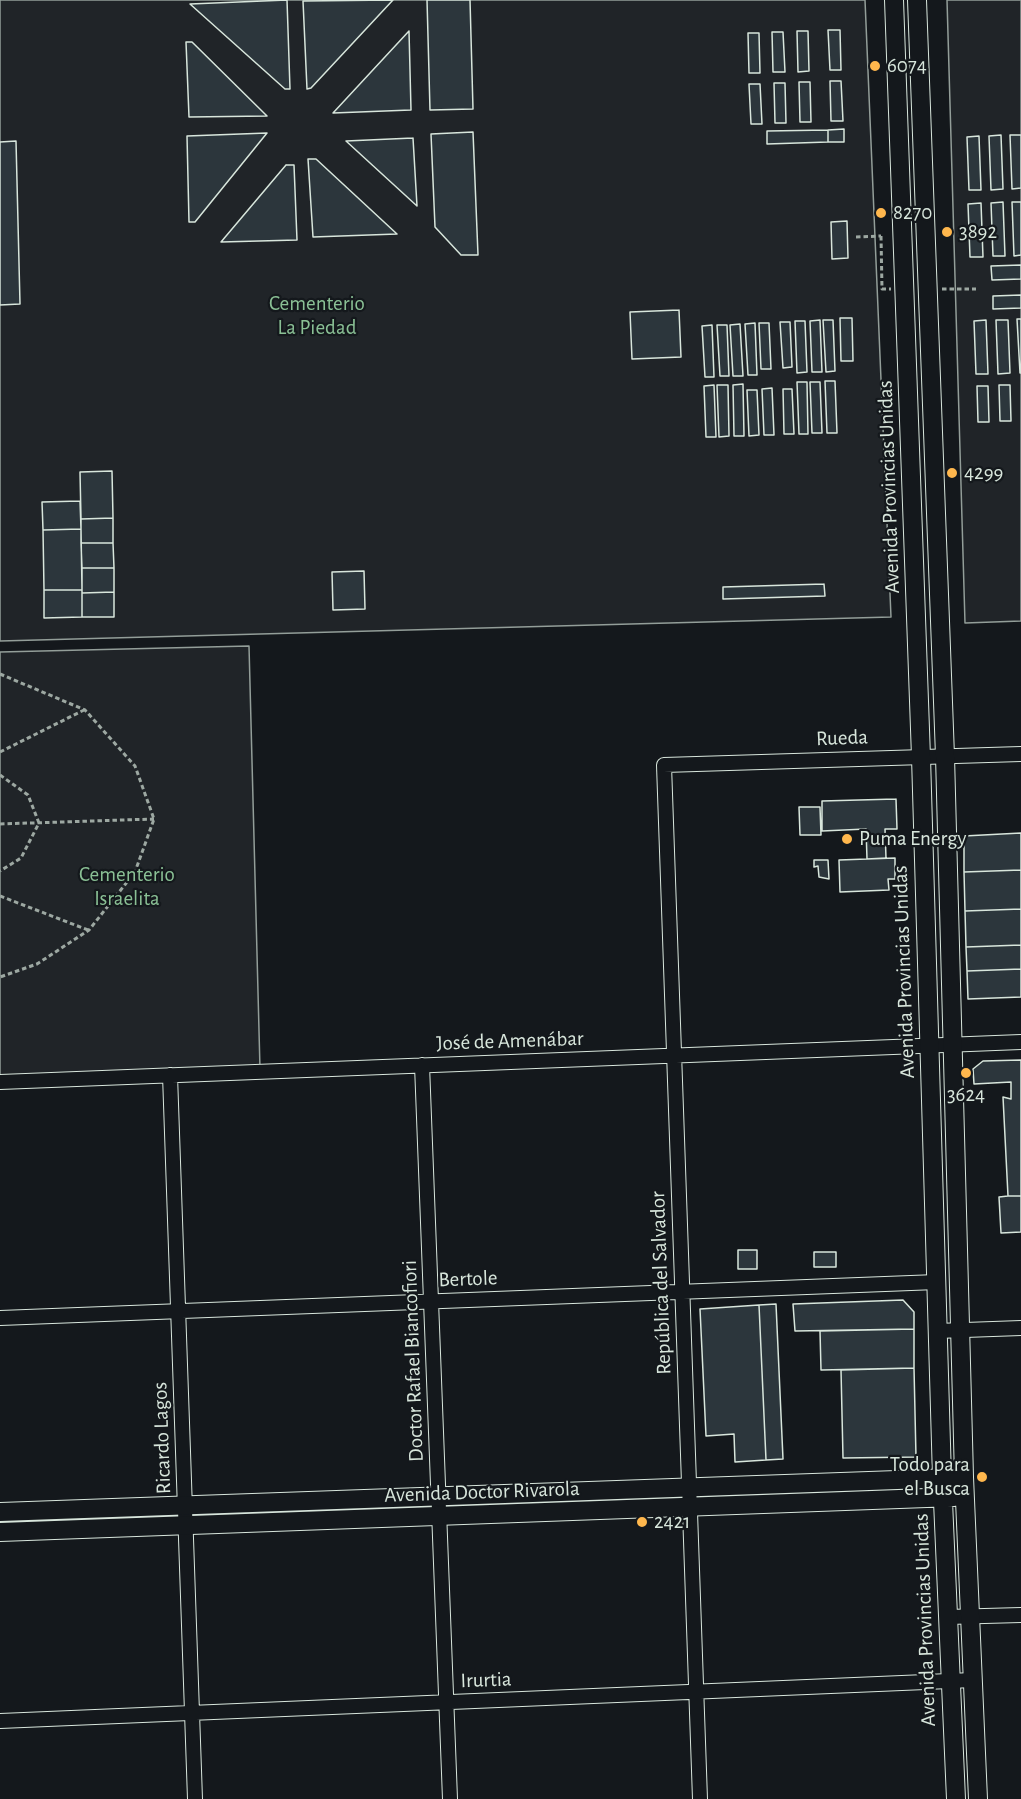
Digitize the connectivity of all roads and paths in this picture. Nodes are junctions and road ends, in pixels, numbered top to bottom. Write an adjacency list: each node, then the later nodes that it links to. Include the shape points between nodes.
1 (894, 0): 3 (main road, Avenida Provincias Unidas)
2 (917, 0): 11 (main road)
3 (902, 236): 4 (path); 12 (main road, Avenida Provincias Unidas)
4 (856, 237)
5 (964, 289): 6 (path)
6 (976, 289)
7 (0, 674): 8 (path)
8 (85, 710): 9 (path); 15 (path, via 135,765)
9 (0, 752)
10 (1021, 753): 11 (street, Rueda)
11 (945, 756): 12 (street, Rueda); 23 (main road)
12 (921, 757): 13 (street, Rueda); 24 (main road, Avenida Provincias Unidas)
13 (664, 765): 25 (street, República del Salvador)
14 (0, 775): 16 (path, via 28,795)
15 (154, 819): 16 (path); 20 (path, via 135,872)
16 (39, 823): 17 (path); 18 (path, via 21,858)
17 (0, 824)
18 (0, 871)
19 (0, 896): 20 (path)
20 (88, 930): 21 (path, via 37,964)
21 (0, 977)
22 (1021, 1042): 23 (street, José de Amenábar)
23 (953, 1044): 24 (street, José de Amenábar); 35 (main road)
24 (929, 1045): 25 (street, José de Amenábar); 29 (main road, Avenida Provincias Unidas)
25 (675, 1055): 26 (street, José de Amenábar); 30 (street, República del Salvador)
26 (423, 1065): 27 (street, José de Amenábar); 31 (street, Doctor Rafael Biancofiori)
27 (170, 1075): 28 (street, José de Amenábar); 32 (street, Ricardo Lagos)
28 (0, 1082)
29 (937, 1282): 30 (street, Bertole); 36 (main road, Avenida Provincias Unidas)
30 (682, 1292): 31 (street, Bertole); 39 (street, República del Salvador)
31 (432, 1301): 32 (street, Bertole); 40 (street, Doctor Rafael Biancofiori)
32 (180, 1311): 33 (street, Bertole); 43 (street, Ricardo Lagos)
33 (0, 1318)
34 (1021, 1328): 35 (street)
35 (960, 1330): 36 (street); 37 (main road)
36 (938, 1331): 38 (main road, Avenida Provincias Unidas)
37 (964, 1477): 38 (main road, Avenida Doctor Rivarola); 41 (main road)
38 (942, 1478): 39 (main road, Avenida Doctor Rivarola); 42 (main road, Avenida Provincias Unidas)
39 (689, 1487): 40 (main road, Avenida Doctor Rivarola); 44 (street, República del Salvador)
40 (439, 1496): 43 (main road, Avenida Doctor Rivarola); 46 (street, Doctor Rafael Biancofiori)
41 (965, 1497): 42 (main road, Avenida Doctor Rivarola); 51 (main road)
42 (943, 1498): 44 (main road, Avenida Doctor Rivarola); 50 (main road, Avenida Provincias Unidas)
43 (185, 1505): 45 (main road, Avenida Doctor Rivarola); 47 (street, Ricardo Lagos)
44 (690, 1507): 46 (main road, Avenida Doctor Rivarola); 54 (street, República del Salvador)
45 (0, 1512)
46 (440, 1516): 47 (main road, Avenida Doctor Rivarola); 55 (street, Doctor Rafael Biancofiori)
47 (186, 1525): 48 (main road, Avenida Doctor Rivarola); 56 (street, Ricardo Lagos)
48 (0, 1532)
49 (1021, 1615): 51 (street)
50 (948, 1617): 51 (street); 53 (main road, Avenida Provincias Unidas)
51 (970, 1617): 52 (main road)
52 (973, 1680): 53 (street, Irurtia); 62 (main road)
53 (950, 1682): 54 (street, Irurtia); 61 (main road, Avenida Provincias Unidas)
54 (696, 1692): 55 (street, Irurtia); 60 (street, República del Salvador)
55 (447, 1703): 56 (street, Irurtia); 59 (street, Doctor Rafael Biancofiori)
56 (193, 1713): 57 (street, Irurtia); 58 (street, Ricardo Lagos)
57 (0, 1721)
58 (195, 1799)
59 (450, 1799)
60 (700, 1799)
61 (956, 1799)
62 (978, 1799)

